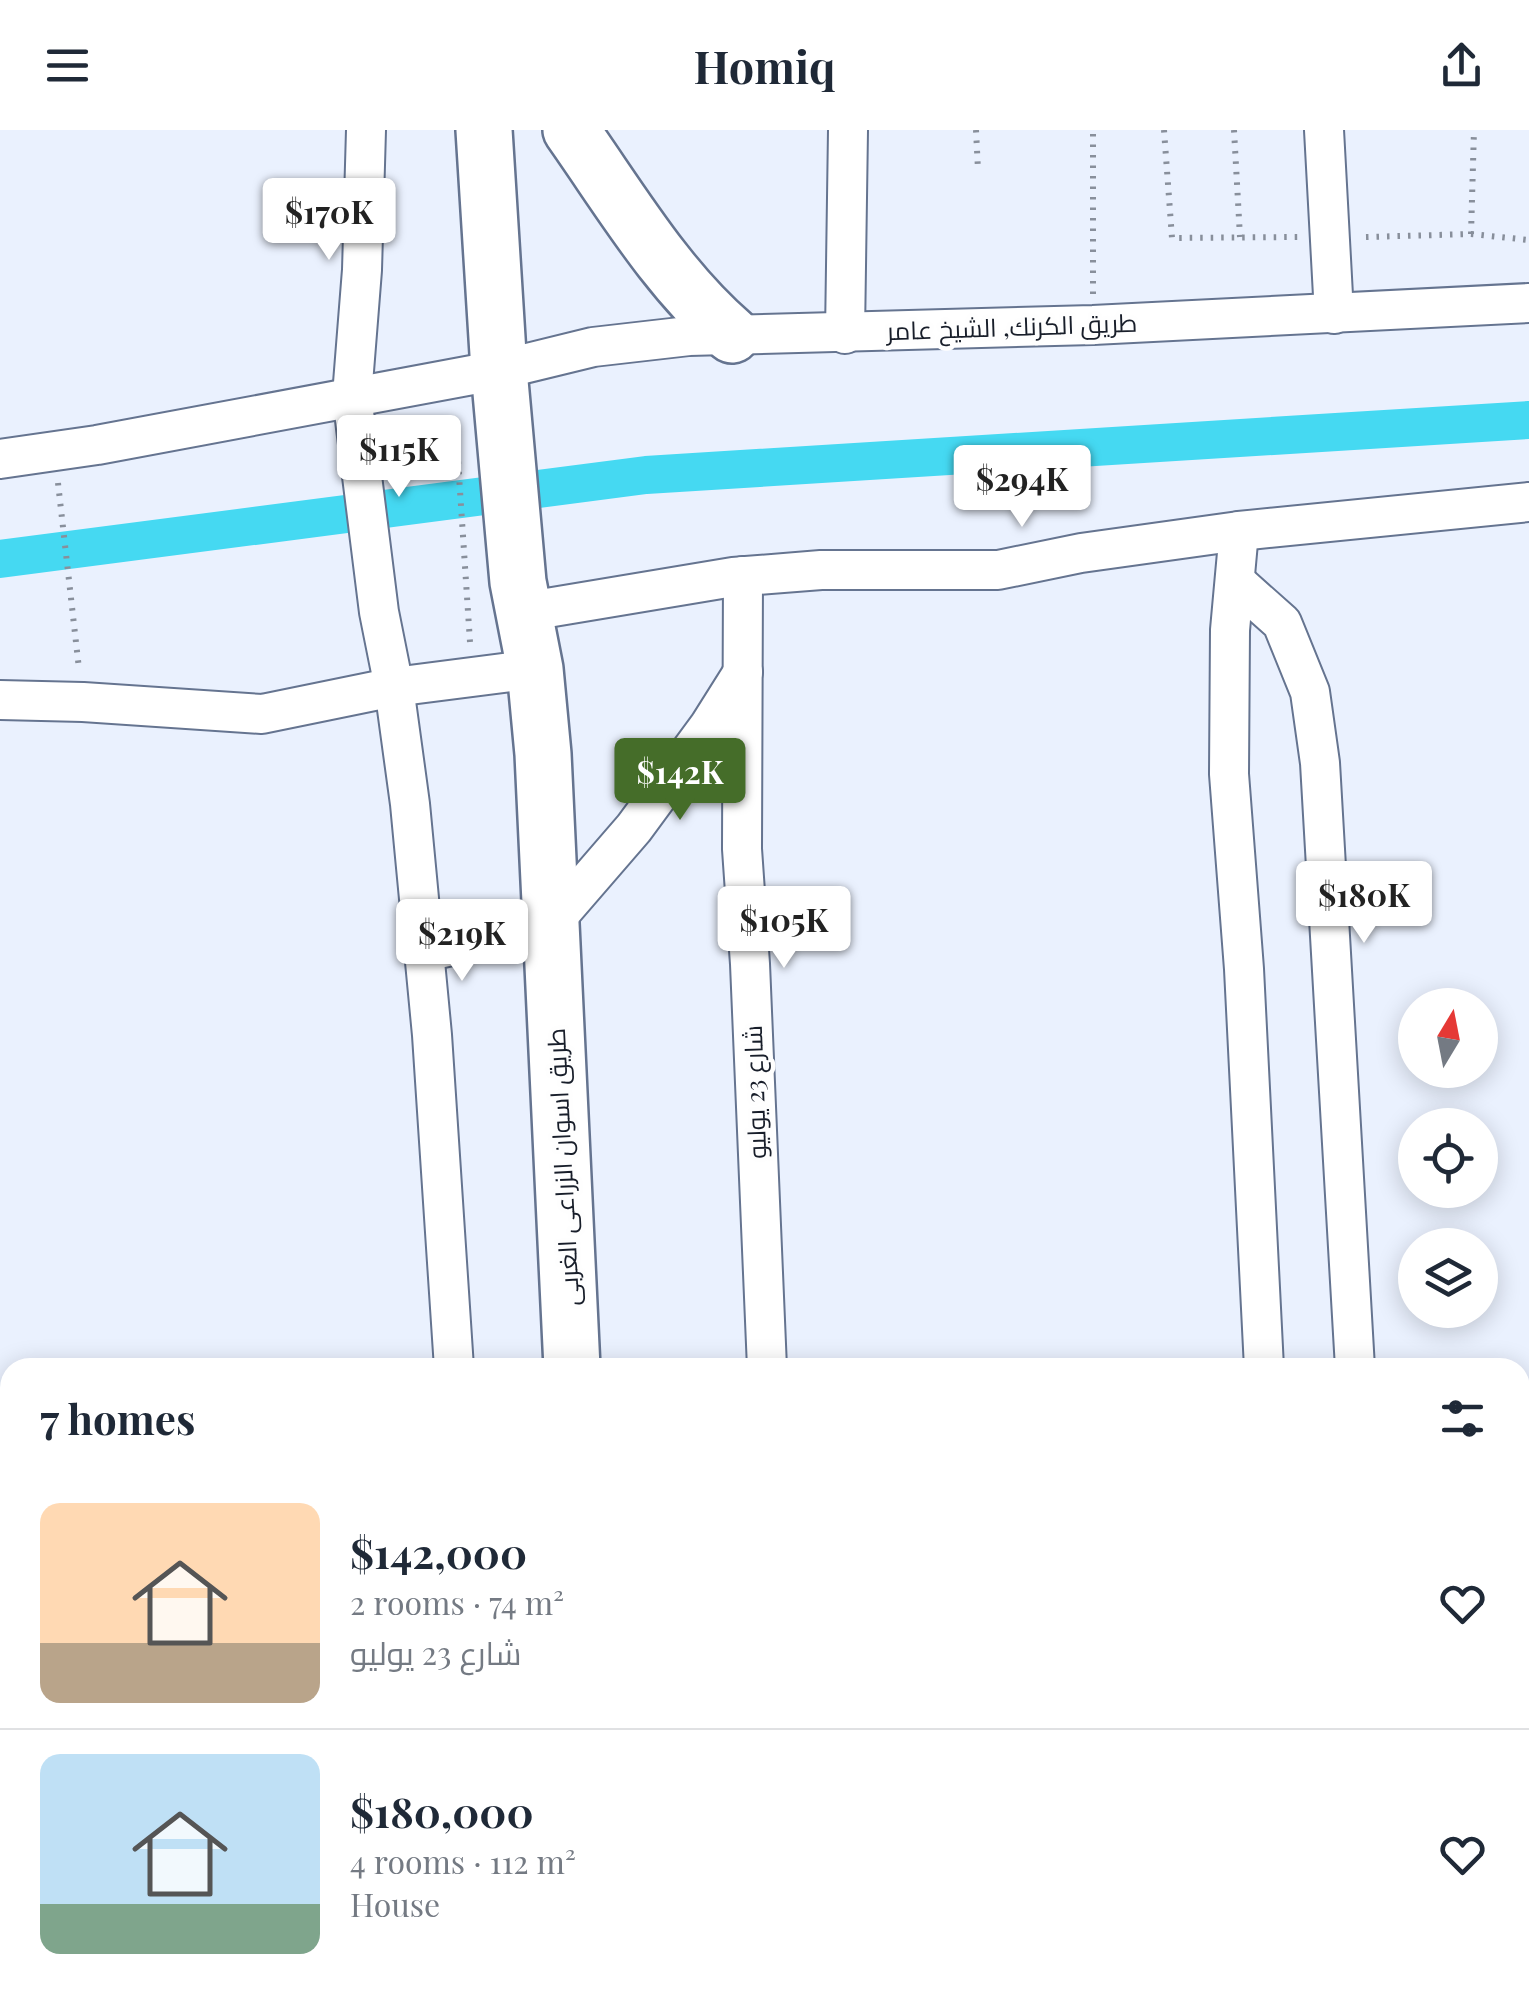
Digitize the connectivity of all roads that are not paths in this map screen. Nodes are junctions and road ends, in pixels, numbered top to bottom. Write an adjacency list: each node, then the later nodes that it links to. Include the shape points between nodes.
1 (366, 130): 11 (street)
2 (484, 130): 10 (main road, طريق اسوان الزراعى الغربى)
3 (570, 130): 9 (main road, via 675,277)
4 (848, 130): 8 (street)
5 (1324, 130): 7 (street)
6 (1529, 303): 7 (street, طريق الكرنك, الشيخ عامر)
7 (1334, 314): 8 (street, طريق الكرنك, الشيخ عامر)
8 (845, 334): 9 (street, طريق الكرنك, الشيخ عامر)
9 (732, 335): 10 (street, طريق الكرنك, الشيخ عامر, via 593,347)
10 (476, 375): 11 (street, طريق الكرنك, الشيخ عامر); 17 (main road, طريق اسوان الزراعى الغربى)
11 (352, 396): 12 (street, طريق الكرنك, الشيخ عامر); 20 (street)
12 (0, 459)
13 (1529, 502): 14 (street)
14 (1239, 531): 15 (street, via 998,570); 16 (street)
15 (744, 576): 17 (street); 19 (street, شارع 23 يوليو)
16 (1236, 582): 27 (street, via 1229,774); 28 (street, via 1282,623 1310,692)
17 (523, 612): 18 (main road, طريق اسوان الزراعى الغربى)
18 (535, 669): 20 (street); 22 (main road, طريق اسوان الزراعى الغربى)
19 (743, 672): 22 (street, via 644,816); 26 (street, شارع 23 يوليو, via 742,849)
20 (394, 687): 21 (street, via 262,714); 23 (street)
21 (0, 700)
22 (551, 924): 23 (street); 25 (main road, طريق اسوان الزراعى الغربى)
23 (425, 952): 24 (street)
24 (453, 1358)
25 (572, 1358)
26 (767, 1358)
27 (1263, 1358)
28 (1354, 1358)

